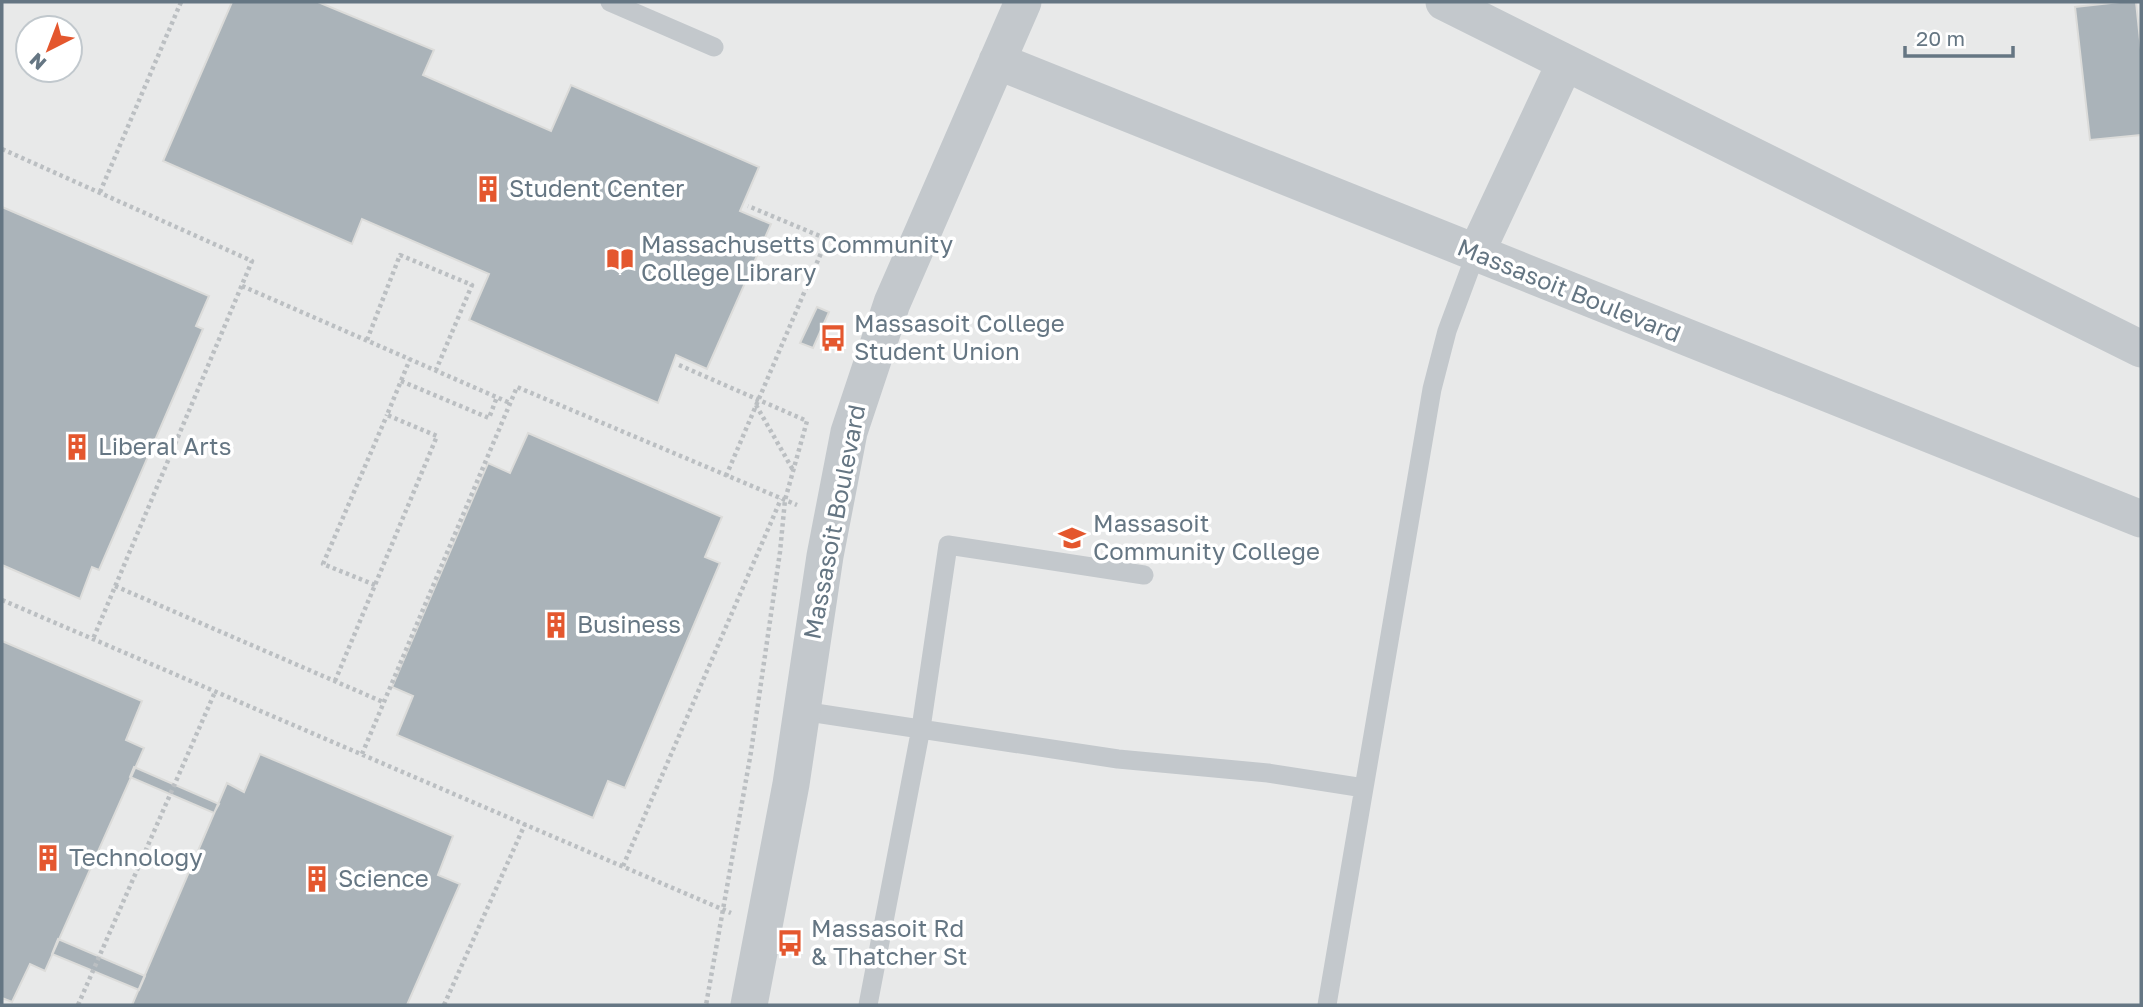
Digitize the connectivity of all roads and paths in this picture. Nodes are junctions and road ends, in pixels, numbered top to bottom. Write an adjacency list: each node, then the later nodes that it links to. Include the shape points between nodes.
1 (181, 2): 9 (path)
2 (610, 2): 5 (lane)
3 (1023, 2): 6 (street, Massasoit Boulevard)
4 (1444, 2): 7 (street)
5 (713, 47)
6 (997, 61): 13 (street, Massasoit Boulevard); 29 (street, Massasoit Boulevard, via 892,303 855,409)
7 (1565, 63): 13 (street); 16 (street)
8 (2, 149): 9 (path)
9 (100, 192): 14 (path, via 252,261)
10 (748, 206): 11 (path)
11 (827, 239): 12 (path); 22 (path)
12 (865, 253)
13 (1476, 253): 30 (street, Massasoit Boulevard); 42 (lane, via 1447,331 1432,389)
14 (242, 286): 15 (path); 33 (path)
15 (367, 340): 17 (path); 19 (path, via 400,255 472,285)
16 (2141, 349)
17 (410, 359): 19 (path); 20 (path)
18 (679, 365): 22 (path)
19 (436, 370): 21 (path)
20 (401, 381): 21 (path, via 489,418); 25 (path)
21 (497, 397): 23 (path)
22 (759, 399): 24 (path); 26 (path, via 807,421)
23 (510, 403): 27 (path, via 517,387); 38 (path)
24 (756, 405): 26 (path); 27 (path)
25 (387, 415): 32 (path, via 437,436); 32 (path, via 323,564)
26 (794, 471): 28 (path)
27 (726, 476): 28 (path)
28 (783, 500): 29 (path); 44 (path); 45 (path, via 772,611)
29 (832, 519): 39 (street, Massasoit Boulevard)
30 (2141, 519)
31 (1144, 575): 40 (lane, via 948,545)
32 (375, 585): 36 (path)
33 (115, 586): 35 (path); 36 (path)
34 (2, 600): 35 (path)
35 (93, 639): 37 (path)
36 (335, 681): 38 (path)
37 (215, 691): 41 (path); 47 (path)
38 (383, 702): 41 (path)
39 (802, 711): 40 (lane); 50 (street, Massasoit Boulevard)
40 (921, 728): 42 (lane, via 1118,759 1268,773); 51 (lane)
41 (362, 754): 43 (path)
42 (1364, 788): 52 (lane)
43 (525, 824): 44 (path); 48 (path)
44 (623, 866): 45 (path)
45 (724, 909): 46 (path); 49 (path)
46 (743, 918)
47 (78, 1005)
48 (444, 1005)
49 (706, 1005)
50 (750, 1005)
51 (868, 1005)
52 (1327, 1005)

